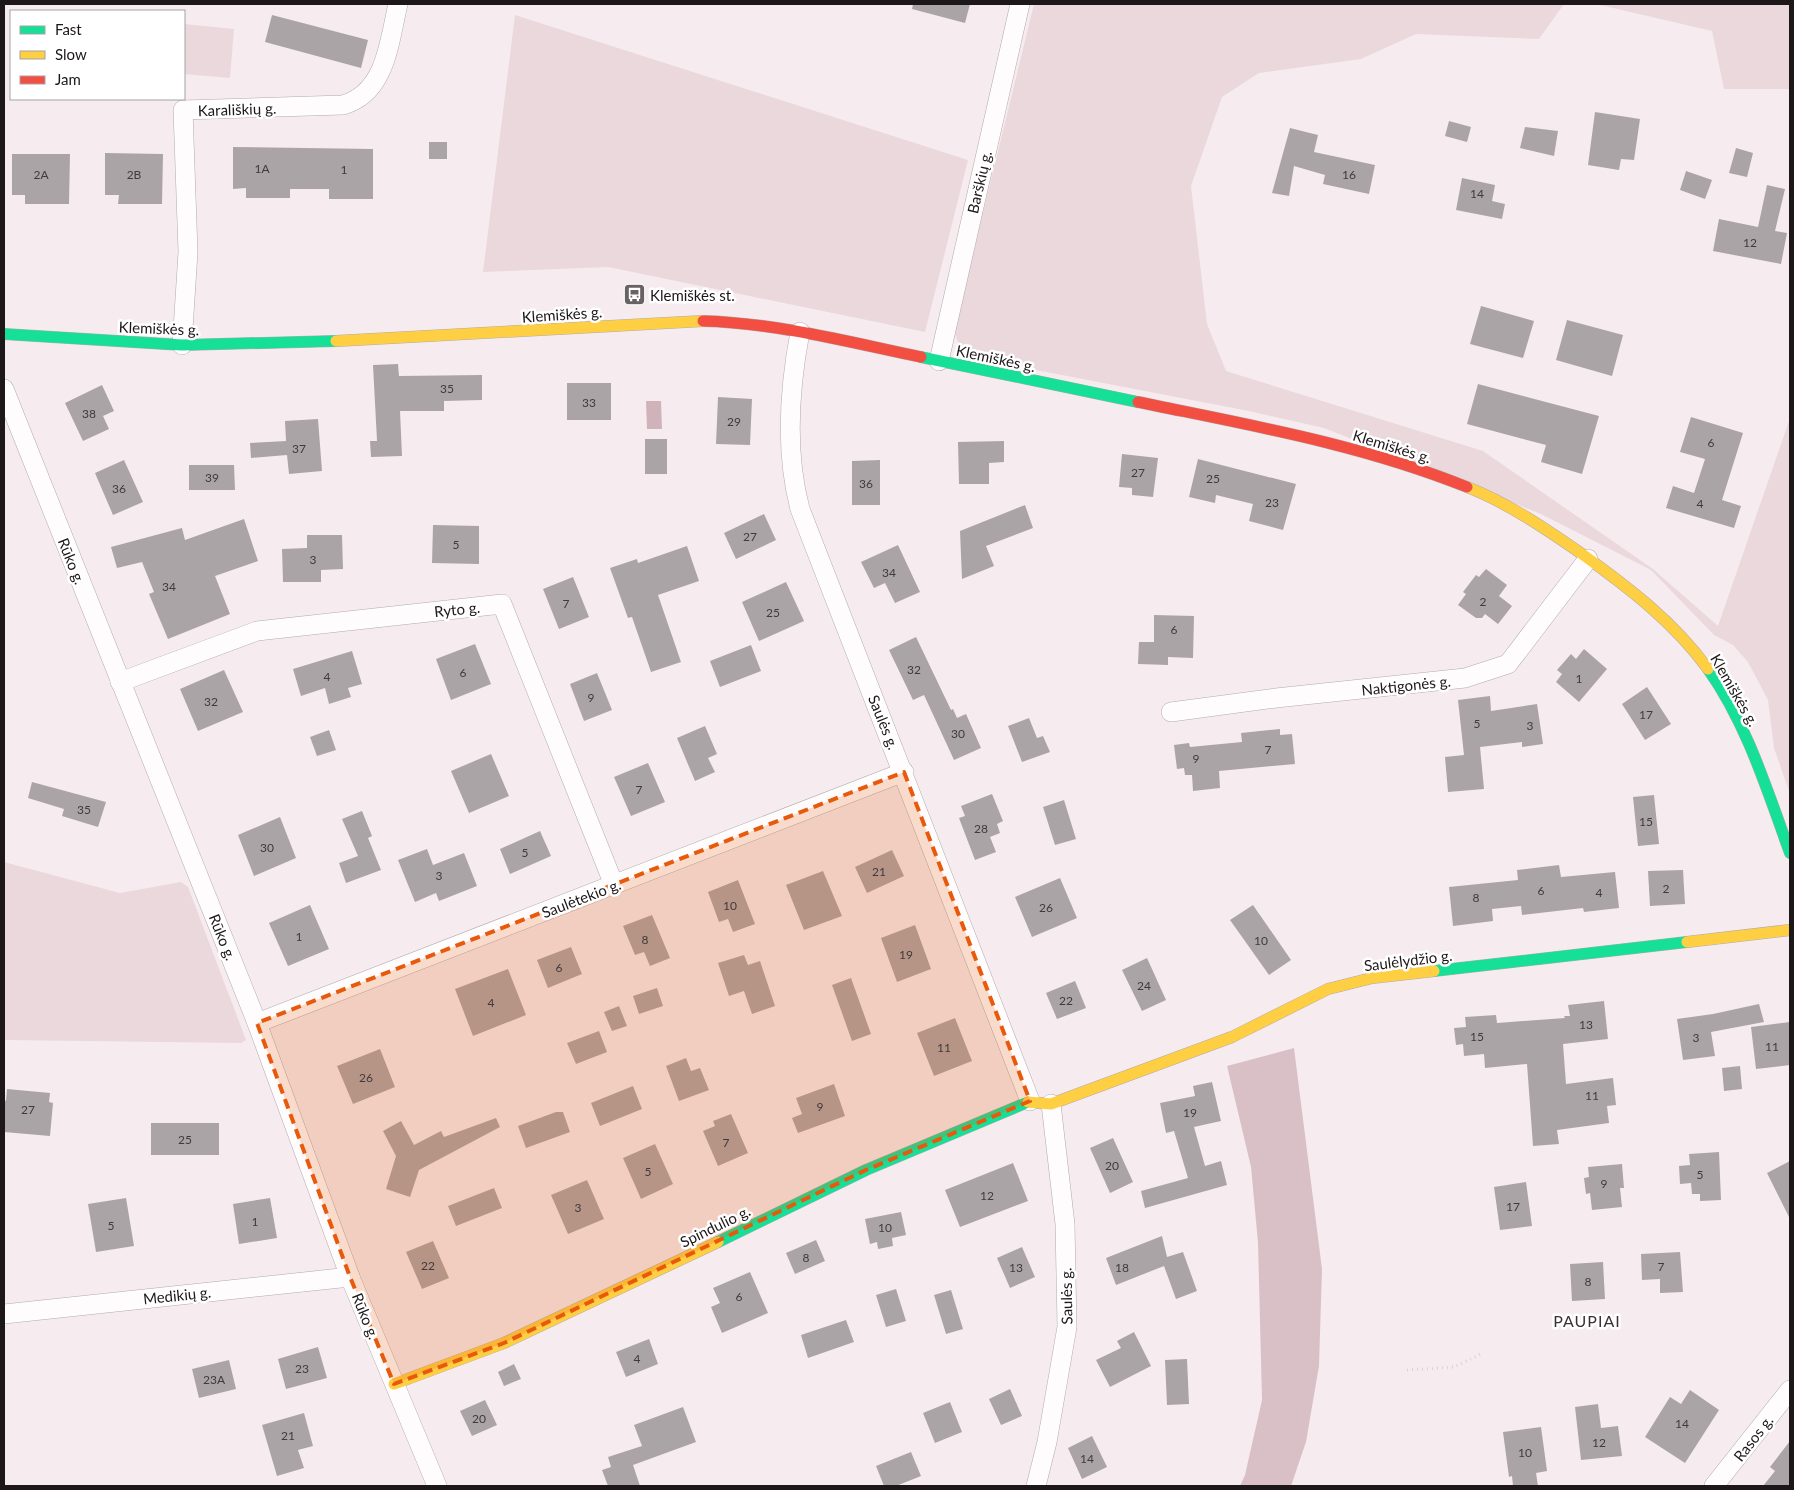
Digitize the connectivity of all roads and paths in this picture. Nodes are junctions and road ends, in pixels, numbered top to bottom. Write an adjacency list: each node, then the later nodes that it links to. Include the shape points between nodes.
1 (398, 4): 5 (street, Karališkių g., via 381,69 367,93 357,101 343,105 183,110 188,252)
2 (1020, 4): 6 (street, Barškių g.)
3 (800, 332): 5 (street, Klemiškės g., via 731,322 685,321 291,344); 6 (street, Klemiškės g.); 11 (street, Saulės g., via 792,398 792,479 800,509)
4 (4, 334): 5 (street, Klemiškės g.)
5 (182, 345)
6 (939, 361): 8 (street, Klemiškės g., via 1385,457 1473,490 1519,513)
7 (4, 389): 9 (street, Rūko g.)
8 (1588, 559): 10 (street, Naktigonės g., via 1508,664 1465,678); 12 (street, Klemiškės g., via 1638,596 1665,621 1691,646 1716,681 1760,769)
9 (120, 682): 13 (street, Ryto g., via 257,631 502,604); 15 (street, Rūko g.)
10 (1171, 712)
11 (904, 772): 13 (street, Saulėtekio g.); 16 (street, Saulės g.)
12 (1790, 853)
13 (614, 885): 15 (street, Saulėtekio g.)
14 (1790, 930): 17 (street, Saulėlydžio g., via 1372,978 1328,989 1232,1037)
15 (257, 1023): 18 (street, Rūko g.)
16 (1030, 1102): 17 (street, Spindulio g.); 22 (street, Spindulio g., via 857,1174 521,1336)
17 (1051, 1104): 25 (street, Saulės g., via 1065,1224 1067,1327)
18 (350, 1277): 19 (street, Medikių g.); 22 (street, Rūko g.)
19 (4, 1314)
20 (1483, 1353): 21 (path, via 1454,1367)
21 (1407, 1370)
22 (394, 1384): 24 (street, Rūko g.)
23 (1790, 1390): 26 (street, Rasos g.)
24 (437, 1486)
25 (1036, 1486)
26 (1714, 1486)

